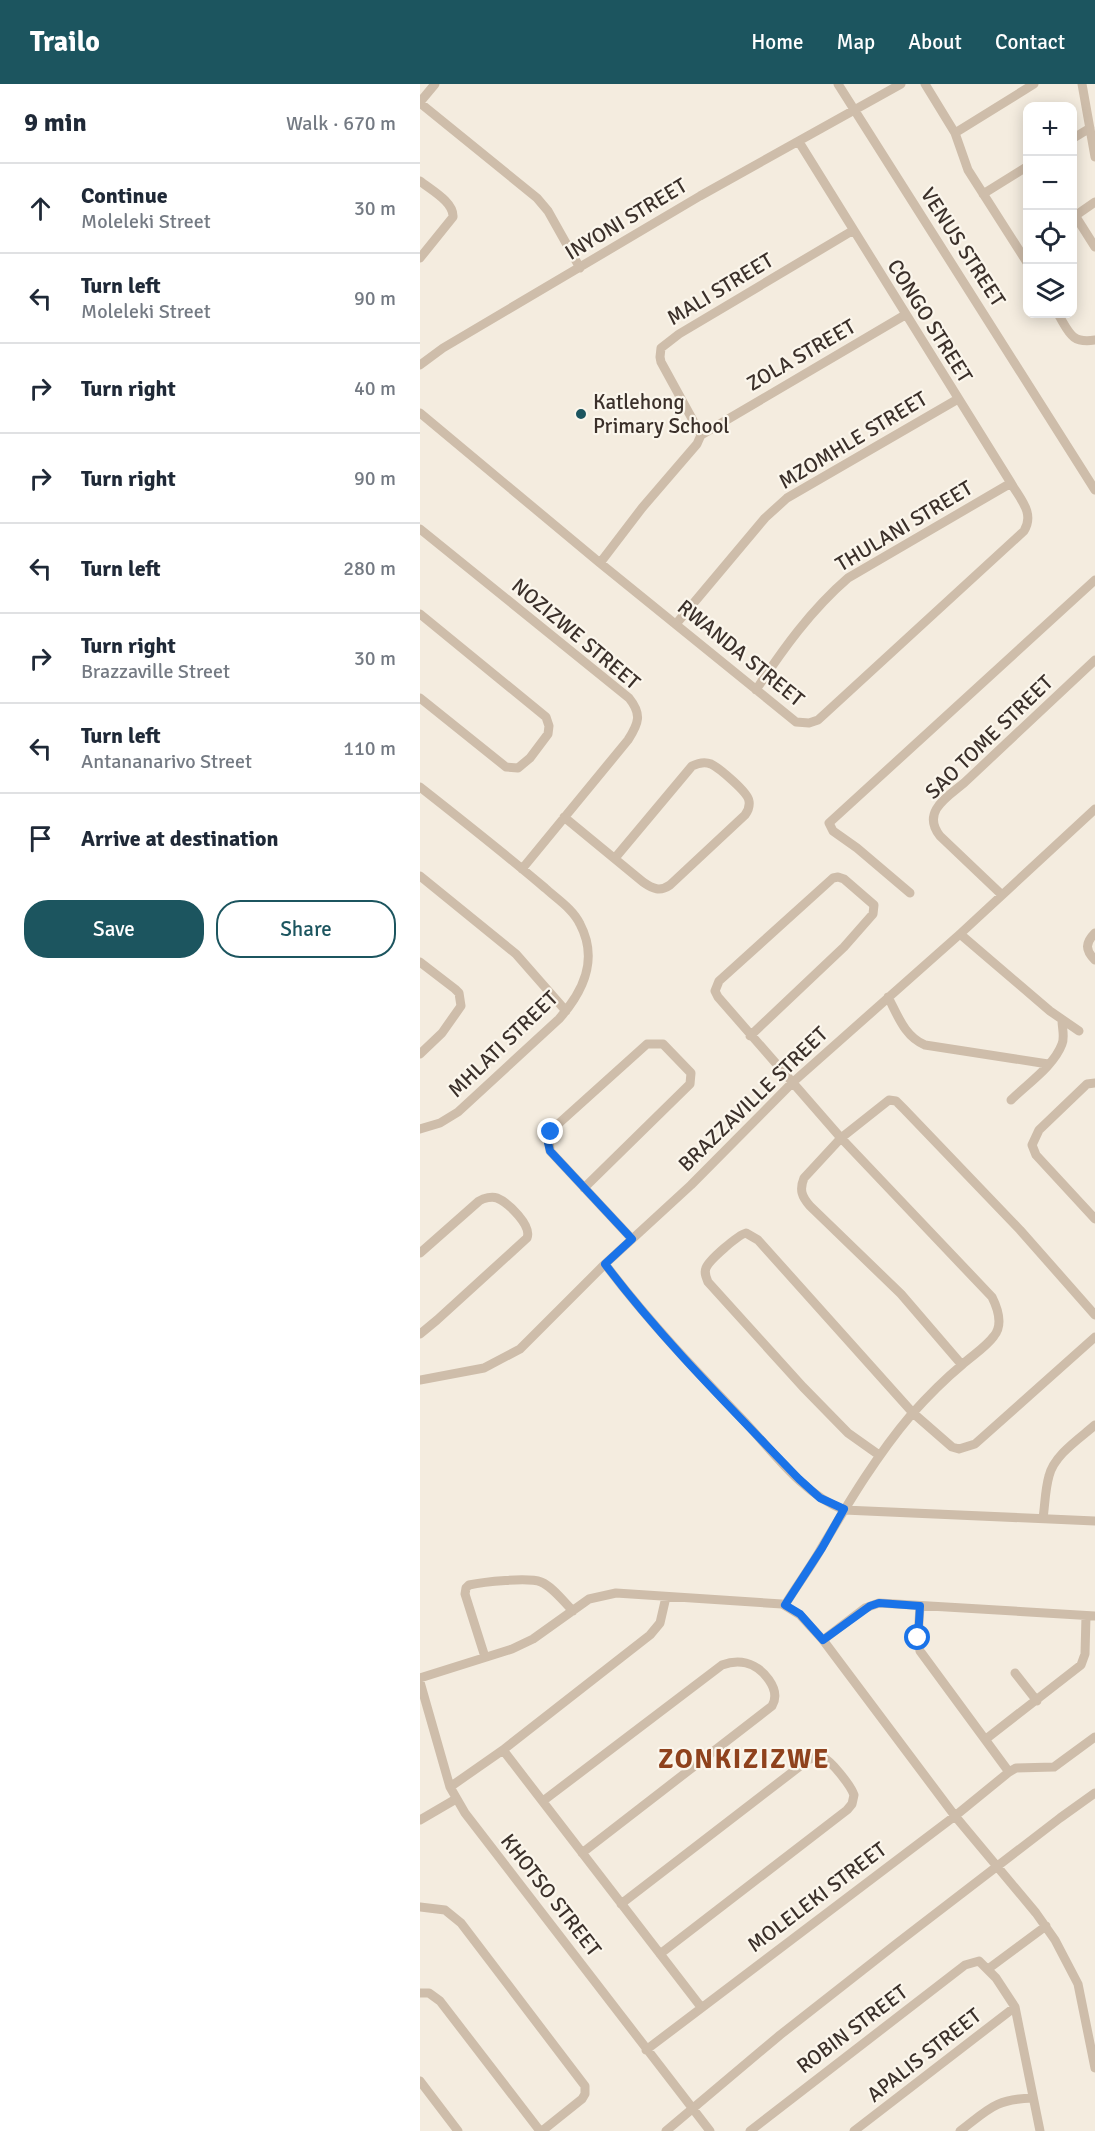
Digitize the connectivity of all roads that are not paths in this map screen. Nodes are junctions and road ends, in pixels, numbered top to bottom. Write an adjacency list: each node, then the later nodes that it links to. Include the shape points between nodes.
1 (435, 84): 7 (street)
2 (838, 84): 8 (street, VENUS STREET)
3 (901, 84): 8 (street, INYONI STREET)
4 (925, 84): 10 (street)
5 (1034, 84): 10 (street)
6 (1082, 84): 9 (street)
7 (420, 102): 24 (street, via 537,198)
8 (855, 111): 12 (street, INYONI STREET); 33 (street, VENUS STREET)
9 (1090, 128): 11 (street); 13 (street)
10 (955, 133): 16 (street, via 963,159)
11 (1077, 136)
12 (799, 142): 20 (street, CONGO STREET); 24 (street, INYONI STREET)
13 (1095, 157)
14 (1023, 169): 16 (street)
15 (420, 181): 23 (street, via 450,205 453,217)
16 (983, 194): 22 (street)
17 (1095, 202): 18 (street)
18 (1077, 216)
19 (1077, 222): 21 (street)
20 (852, 231): 25 (street, CONGO STREET); 31 (street, MALI STREET, via 661,348 661,362)
21 (1095, 247)
22 (1023, 248)
23 (420, 258)
24 (580, 268): 28 (street, INYONI STREET)
25 (905, 315): 29 (street, CONGO STREET); 31 (street, ZOLA STREET)
26 (1061, 318): 27 (street, via 1074,339)
27 (1095, 340)
28 (420, 365)
29 (958, 399): 32 (street, CONGO STREET); 39 (street, MZOMHLE STREET, via 788,498 765,518)
30 (420, 413): 36 (street, RWANDA STREET)
31 (701, 435): 36 (street, ZOLA STREET)
32 (1011, 483): 34 (street, CONGO STREET); 41 (street, THULANI STREET, via 848,578 795,634)
33 (1095, 490)
34 (1029, 519): 41 (street, RWANDA STREET, via 1024,531 818,720 796,722)
35 (420, 528): 45 (street, NOZIZWE STREET, via 637,711 637,726 628,740)
36 (600, 563): 39 (street, RWANDA STREET)
37 (1095, 580): 49 (street, via 829,823 833,831)
38 (420, 614): 42 (street, via 546,717 548,734 524,765 506,767)
39 (676, 624): 41 (street, RWANDA STREET)
40 (1095, 660): 50 (street, SAO TOME STREET, via 934,811 933,824 940,836)
41 (756, 690)
42 (420, 698)
43 (420, 787): 47 (street, MHLATI STREET)
44 (1095, 809): 50 (street, BRAZZAVILLE STREET)
45 (564, 817): 46 (street); 47 (street, NOZIZWE STREET)
46 (615, 858): 46 (street, via 649,886 664,889 745,815 749,806 747,795 712,764 692,766)
47 (522, 869): 56 (street, MHLATI STREET, via 573,913 584,932 588,967 583,986)
48 (420, 876): 56 (street, via 516,954)
49 (910, 892)
50 (1002, 895): 52 (street, BRAZZAVILLE STREET)
51 (1095, 933): 53 (street, via 1086,947)
52 (960, 934): 55 (street, BRAZZAVILLE STREET); 57 (street)
53 (1095, 960)
54 (420, 962): 60 (street, via 459,993 461,1006 442,1033)
55 (888, 997): 61 (street, via 914,1041); 62 (street, BRAZZAVILLE STREET)
56 (566, 1011): 65 (street, MHLATI STREET, via 458,1112)
57 (1062, 1020): 58 (street); 61 (street, via 1062,1045)
58 (1079, 1031)
59 (750, 1036): 59 (street, via 718,997 716,986 833,878 844,879 874,905 873,914 844,947); 62 (street)
60 (420, 1054)
61 (1048, 1064): 64 (street)
62 (792, 1083): 66 (street); 69 (street, BRAZZAVILLE STREET, via 692,1185)
63 (1095, 1083): 68 (street, via 1088,1084 1039,1130 1032,1145 1036,1155)
64 (1011, 1100)
65 (420, 1129)
66 (841, 1138): 72 (street, via 884,1103 898,1102); 75 (street, via 992,1297 998,1313 995,1336); 75 (street, via 804,1178 802,1194 901,1294)
67 (584, 1188): 67 (street, via 550,1151 551,1132 647,1044 663,1044 691,1073 690,1084); 69 (street)
68 (1095, 1219)
69 (632, 1239): 71 (street, BRAZZAVILLE STREET)
70 (420, 1253): 73 (street, via 484,1198 502,1201 525,1221 529,1230 527,1238)
71 (605, 1264): 76 (street, BRAZZAVILLE STREET, via 520,1349 484,1368); 80 (street, via 666,1339 799,1479 820,1498)
72 (1095, 1315)
73 (420, 1334)
74 (1095, 1337): 77 (street, via 970,1447 952,1447)
75 (962, 1365): 77 (street)
76 (420, 1380)
77 (913, 1413): 79 (street); 79 (street, via 751,1235 743,1233 707,1266 705,1275 710,1285 848,1433)
78 (1095, 1425): 81 (street, via 1061,1455 1051,1470)
79 (879, 1455): 80 (street)
80 (844, 1509): 81 (street); 84 (street)
81 (1043, 1518): 82 (street)
82 (1095, 1521)
83 (666, 1597): 84 (street); 86 (street, via 616,1593 589,1599); 95 (street, via 654,1632)
84 (785, 1605): 88 (street, via 800,1614)
85 (920, 1606): 87 (street); 88 (street, via 870,1606); 94 (street, via 920,1651)
86 (573, 1611): 89 (street, via 525,1643); 89 (street, via 540,1582 470,1585 465,1594)
87 (1090, 1616): 92 (street, via 1081,1665)
88 (823, 1640): 101 (street)
89 (485, 1657): 91 (street)
90 (1015, 1673): 92 (street)
91 (420, 1680): 97 (street, KHOTSO STREET)
92 (1037, 1701): 94 (street)
93 (1095, 1737): 96 (street, via 1054,1767 1016,1768)
94 (986, 1739): 96 (street)
95 (503, 1750): 97 (street); 100 (street)
96 (1009, 1772): 101 (street, MOLELEKI STREET)
97 (450, 1787): 99 (street, KHOTSO STREET)
98 (1095, 1794): 104 (street)
99 (456, 1799): 102 (street); 113 (street, KHOTSO STREET)
100 (543, 1801): 103 (street); 103 (street, via 722,1665 743,1662 764,1674 776,1693 772,1706)
101 (955, 1816): 104 (street); 111 (street, MOLELEKI STREET)
102 (420, 1820)
103 (582, 1853): 105 (street)
104 (996, 1867): 107 (street); 117 (street, via 780,2036)
105 (621, 1904): 108 (street); 108 (street, via 808,1760 824,1758 848,1784 854,1799 847,1810)
106 (420, 1907): 120 (street, via 445,1910 461,1923 585,2085 582,2099)
107 (1046, 1926): 109 (street); 114 (street, via 1078,1984)
108 (660, 1954): 111 (street)
109 (988, 1969): 112 (street); 123 (street, ROBIN STREET, via 979,1961 965,1965)
110 (420, 1993): 120 (street, via 429,1993 440,2001)
111 (701, 2007): 113 (street, MOLELEKI STREET)
112 (1015, 2007): 116 (street); 124 (street, APALIS STREET)
113 (646, 2050): 117 (street, KHOTSO STREET)
114 (1094, 2061)
115 (420, 2081): 119 (street)
116 (1033, 2098): 118 (street, via 1002,2101); 125 (street)
117 (693, 2110): 121 (street); 122 (street, KHOTSO STREET)
118 (965, 2130)
119 (458, 2131)
120 (541, 2131)
121 (666, 2131)
122 (710, 2131)
123 (750, 2131)
124 (855, 2131)
125 (1040, 2131)

